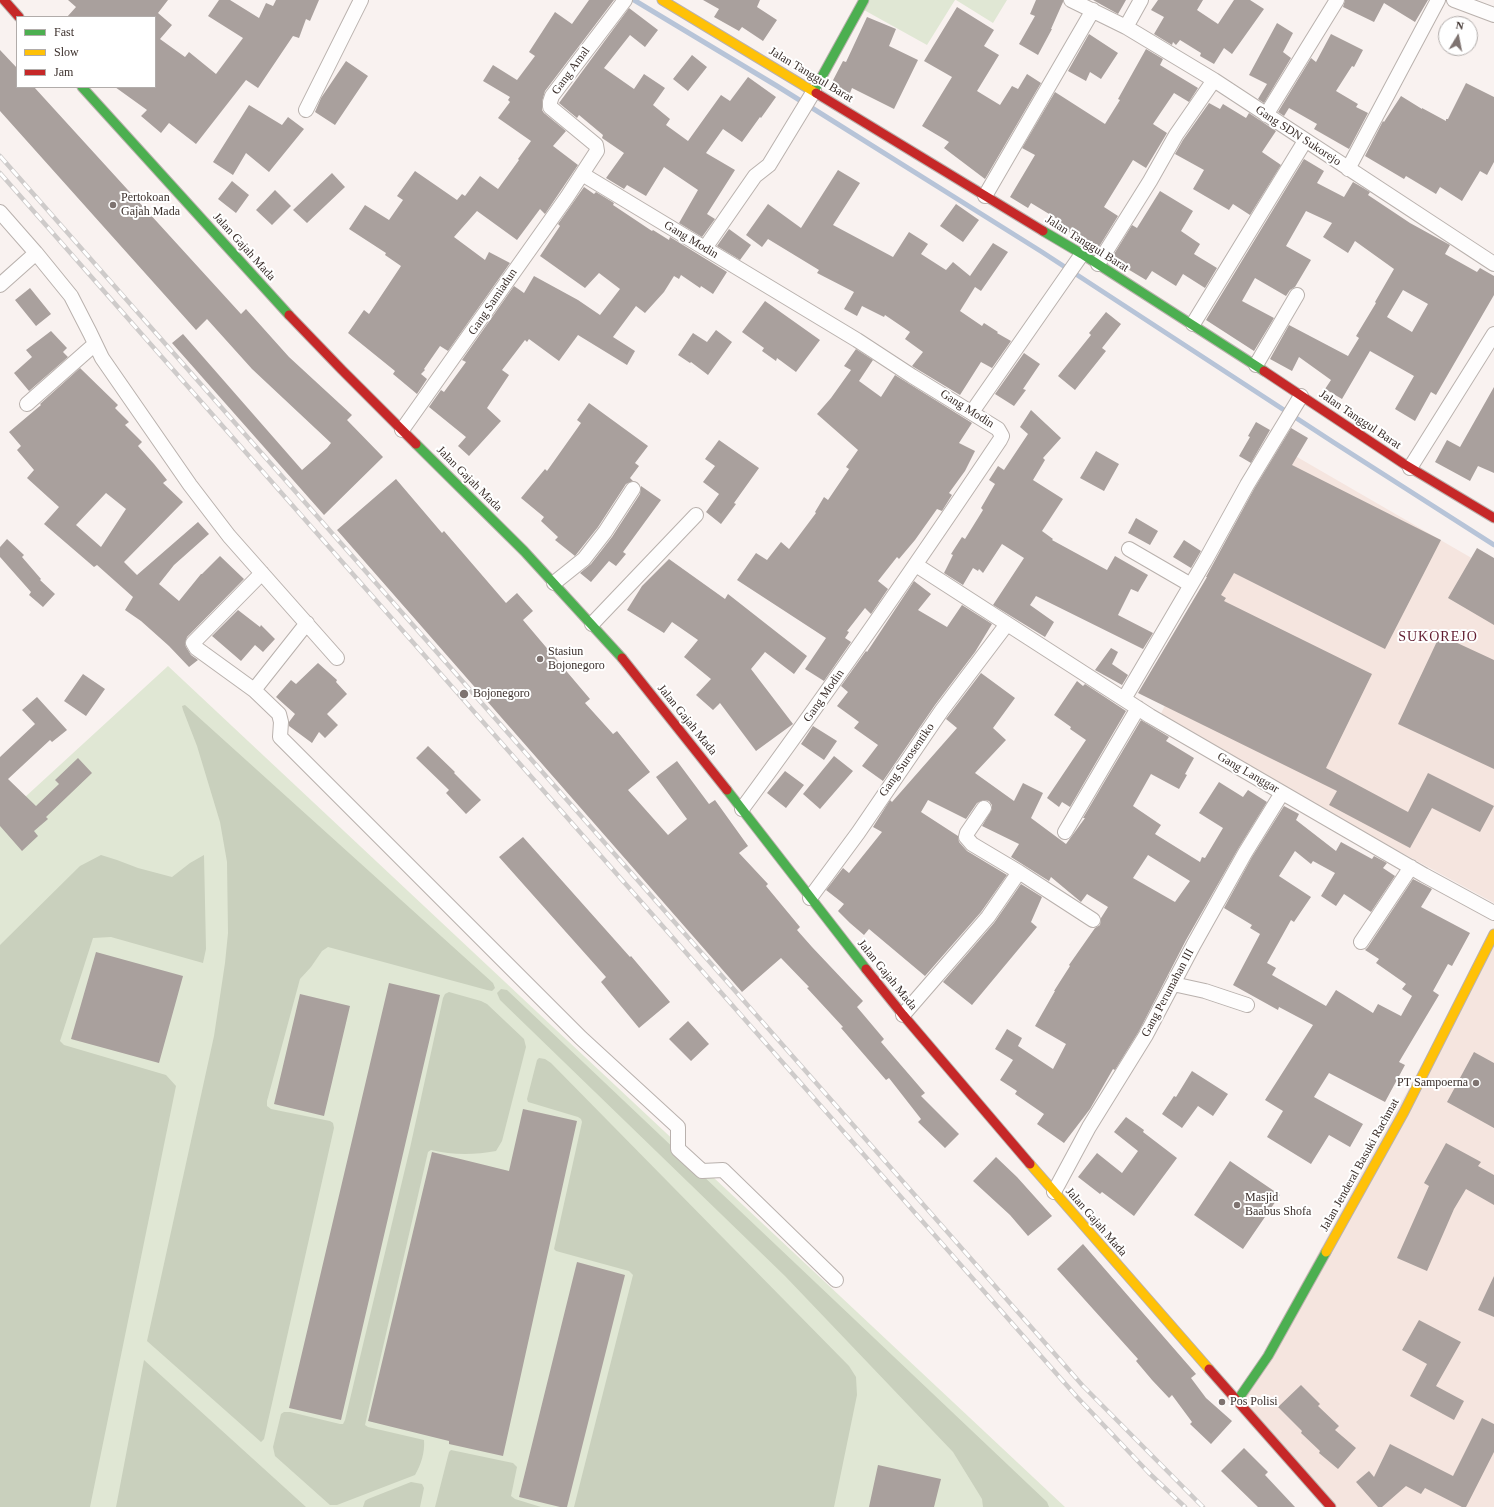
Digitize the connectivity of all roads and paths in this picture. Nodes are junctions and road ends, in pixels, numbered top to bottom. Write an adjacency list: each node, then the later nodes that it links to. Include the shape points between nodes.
1 (4, 0): 13 (main road)
2 (361, 0): 18 (street)
3 (625, 0): 22 (street, Gang Amal, via 550,102 550,107 596,145 597,151)
4 (662, 0): 17 (main road, Jalan Tanggul Barat)
5 (864, 0): 17 (main road)
6 (1072, 0): 11 (street, Gang SDN Sukorejo)
7 (1141, 0): 14 (street)
8 (1337, 0): 19 (street)
9 (1438, 0): 21 (street)
10 (1454, 0): 12 (street)
11 (1093, 10): 14 (street, Gang SDN Sukorejo); 23 (street)
12 (1494, 15)
13 (18, 16)
14 (1126, 27): 15 (street, Gang SDN Sukorejo)
15 (1214, 80): 19 (street, Gang SDN Sukorejo); 28 (street, via 1176,135)
16 (83, 88): 39 (main road, Jalan Gajah Mada, via 278,303)
17 (814, 91): 23 (main road, Jalan Tanggul Barat); 25 (street, via 769,165 755,176)
18 (306, 110)
19 (1266, 115): 20 (street, Gang SDN Sukorejo)
20 (1305, 141): 21 (street, Gang SDN Sukorejo); 32 (street)
21 (1348, 169): 29 (street, Gang SDN Sukorejo)
22 (582, 174): 25 (street, Gang Modin); 39 (street, Gang Samiadun)
23 (985, 196): 27 (main road, Jalan Tanggul Barat)
24 (0, 212): 26 (street)
25 (705, 248): 38 (street, Gang Modin)
26 (36, 253): 30 (street); 34 (street, via 71,296)
27 (1079, 258): 28 (main road, Jalan Tanggul Barat); 38 (street)
28 (1098, 264): 32 (main road, Jalan Tanggul Barat)
29 (1494, 264)
30 (0, 285)
31 (1297, 295): 35 (street)
32 (1193, 324): 35 (main road, Jalan Tanggul Barat)
33 (1494, 334): 40 (street)
34 (95, 344): 37 (street); 46 (street, via 102,358 190,485 229,536)
35 (1256, 365): 36 (main road, Jalan Tanggul Barat)
36 (1302, 396): 40 (main road, Jalan Tanggul Barat); 48 (street)
37 (27, 404)
38 (972, 412): 45 (street, Gang Modin, via 998,429 1002,436)
39 (402, 430): 47 (main road, Jalan Gajah Mada)
40 (1410, 468): 43 (main road, Jalan Tanggul Barat)
41 (633, 489): 47 (street, via 606,532 584,559)
42 (696, 515): 50 (street)
43 (1494, 518)
44 (1129, 549): 48 (street)
45 (916, 565): 51 (street, Gang Langgar); 58 (street, Gang Modin)
46 (262, 572): 49 (street); 53 (street, via 194,643 196,648)
47 (554, 583): 50 (main road, Jalan Gajah Mada)
48 (1191, 584): 54 (street)
49 (307, 624): 52 (street); 53 (street)
50 (592, 624): 58 (main road, Jalan Gajah Mada, via 615,649)
51 (1007, 624): 54 (street, Gang Langgar); 62 (street, Gang Surosentiko, via 942,710)
52 (337, 658)
53 (254, 690): 71 (street, via 279,714 280,737 581,1038 678,1127 678,1149 701,1171 724,1170)
54 (1124, 699): 55 (street, Gang Langgar)
55 (1138, 708): 56 (street, Gang Langgar); 59 (street)
56 (1282, 793): 60 (street, Gang Langgar); 67 (street, Gang Perumahan III, via 1245,852)
57 (984, 808): 61 (street, via 966,837 972,844)
58 (742, 809): 62 (main road, Jalan Gajah Mada)
59 (1065, 832)
60 (1411, 866): 63 (street, Gang Langgar); 66 (street)
61 (1019, 872): 64 (street); 69 (street, via 988,917)
62 (810, 898): 69 (main road, Jalan Gajah Mada)
63 (1494, 913)
64 (1093, 920)
65 (1494, 934): 72 (main road, Jalan Jenderal Basuki Rachmat, via 1404,1112 1268,1356)
66 (1361, 942)
67 (1173, 984): 68 (street, via 1205,991); 70 (street, Gang Perumahan III)
68 (1247, 1005)
69 (903, 1015): 70 (main road, Jalan Gajah Mada)
70 (1054, 1192): 72 (main road, Jalan Gajah Mada)
71 (836, 1280)
72 (1237, 1401): 73 (main road, Jalan Gajah Mada)
73 (1331, 1507)

